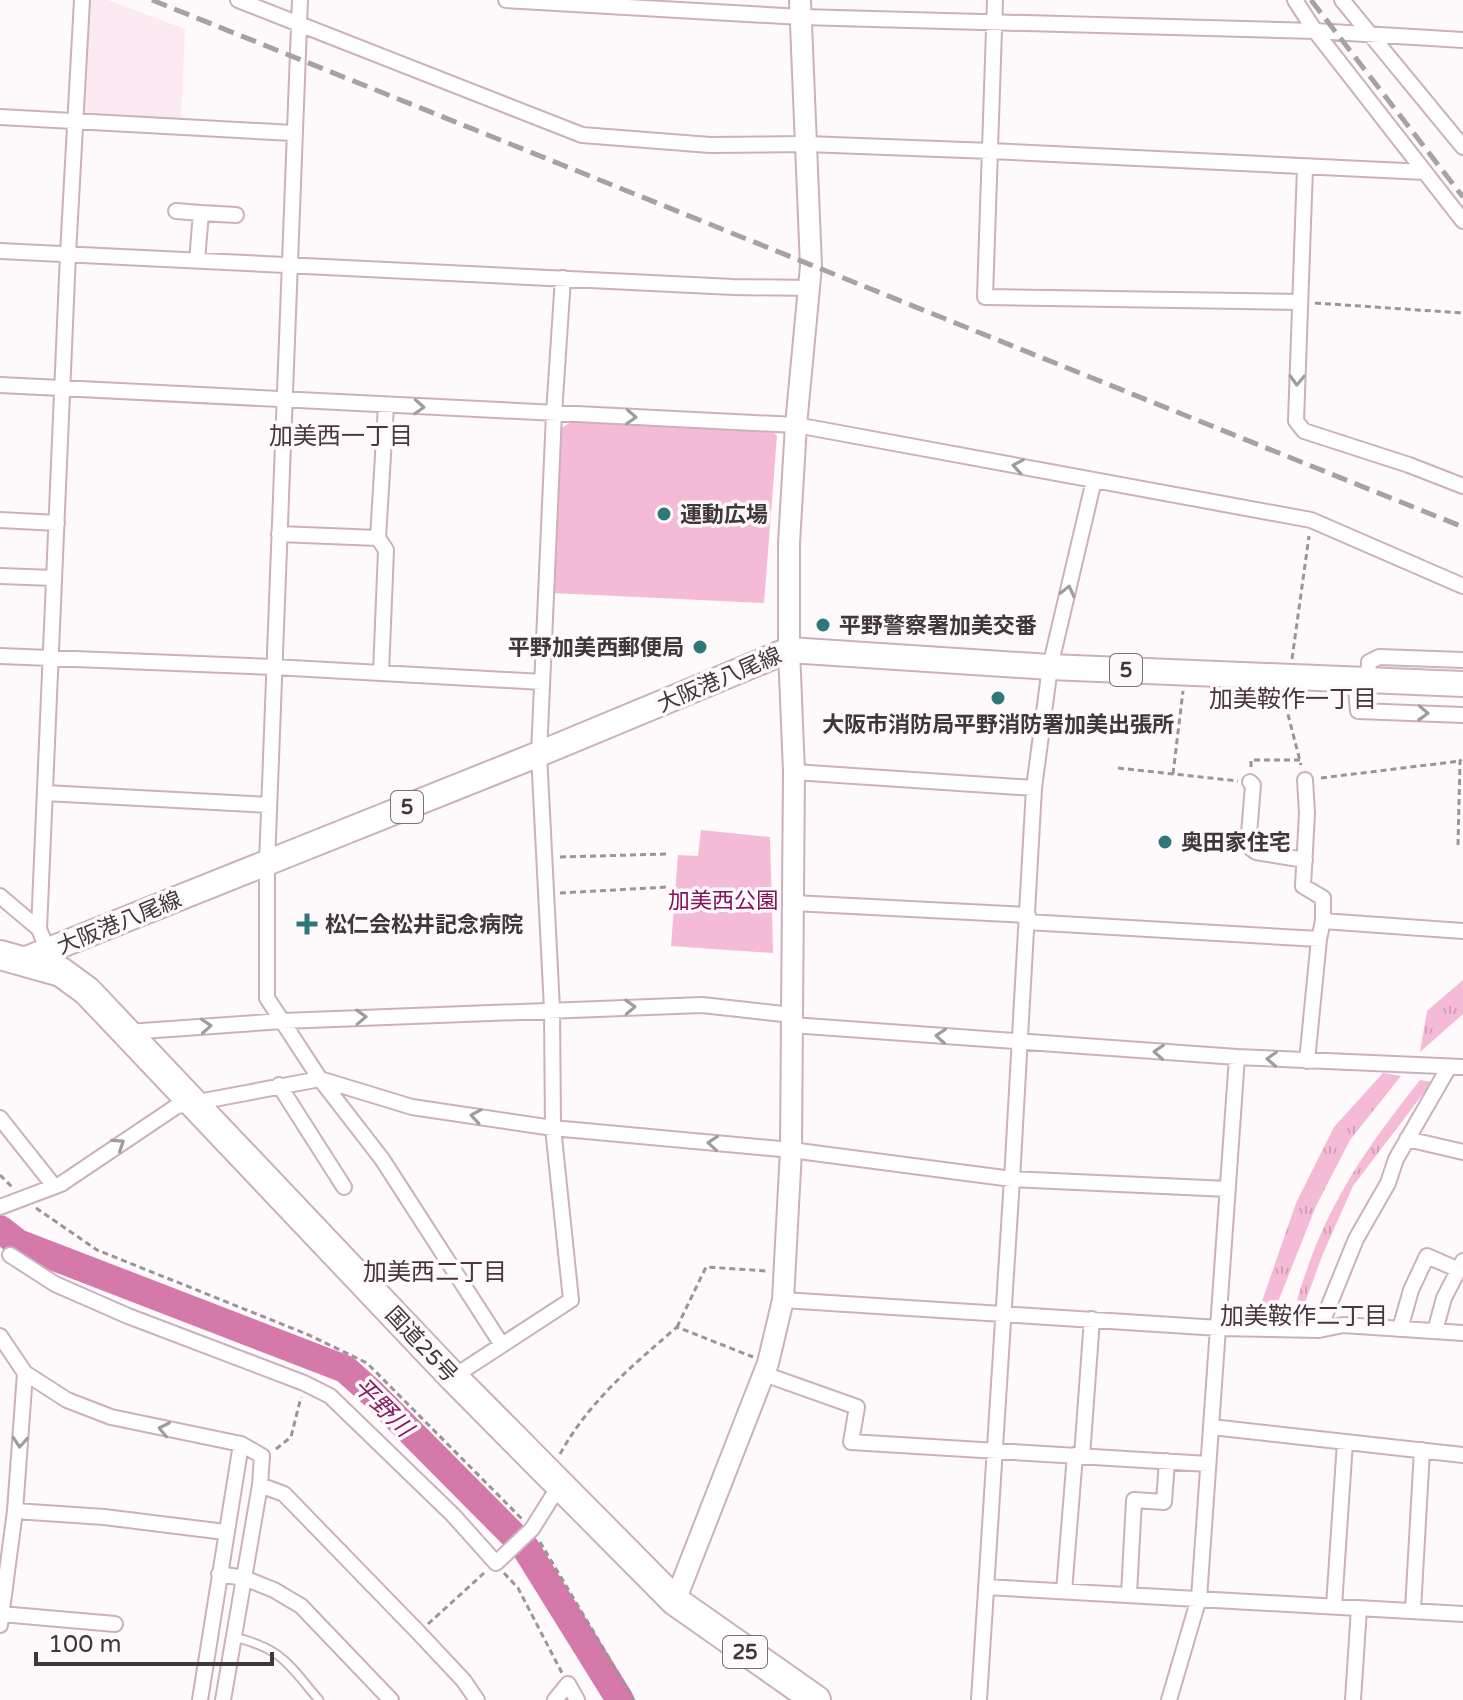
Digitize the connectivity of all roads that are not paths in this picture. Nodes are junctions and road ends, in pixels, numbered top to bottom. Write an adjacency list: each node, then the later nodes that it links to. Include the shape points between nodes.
1 (82, 0): 15 (street)
2 (238, 0): 10 (street)
3 (300, 0): 10 (street)
4 (506, 0): 8 (street)
5 (995, 0): 9 (street)
6 (1295, 0): 11 (street)
7 (1342, 0): 12 (street)
8 (800, 8): 9 (street); 17 (street)
9 (993, 22): 11 (street); 19 (street)
10 (299, 24): 16 (street); 17 (street, via 582,135 710,145)
11 (1315, 31): 12 (street); 21 (street)
12 (1370, 36): 13 (street); 18 (street)
13 (1463, 40)
14 (0, 117): 15 (street)
15 (76, 121): 16 (street); 27 (street)
16 (293, 133): 29 (street)
17 (807, 144): 19 (street); 31 (street)
18 (1463, 147)
19 (991, 151): 20 (street); 32 (street, via 985,297)
20 (1305, 168): 21 (street); 32 (street)
21 (1425, 172): 25 (street)
22 (176, 211): 23 (street)
23 (201, 213): 24 (street); 28 (street)
24 (236, 215)
25 (1463, 221)
26 (0, 251): 27 (street)
27 (68, 254): 28 (street); 34 (street)
28 (197, 261): 29 (street)
29 (288, 265): 30 (street); 35 (street)
30 (563, 278): 31 (street); 37 (street)
31 (811, 288): 38 (street)
32 (1299, 302): 40 (street, one-way to 40, via 1296,421 1304,431)
33 (0, 385): 34 (street)
34 (63, 388): 35 (street); 42 (street)
35 (285, 400): 36 (street); 43 (street)
36 (386, 406): 37 (street, one-way to 37); 44 (street)
37 (554, 414): 38 (street, one-way to 38); 56 (street)
38 (796, 425): 39 (street, one-way to 38); 48 (street)
39 (1094, 480): 47 (street, via 1311,520); 53 (street, one-way to 39)
40 (1463, 486)
41 (0, 520): 42 (street)
42 (57, 523): 46 (street)
43 (279, 534): 44 (street); 52 (street)
44 (378, 538): 54 (street, via 386,550)
45 (0, 576): 46 (street)
46 (54, 578): 50 (street)
47 (1463, 586)
48 (789, 650): 53 (main road, 大阪港八尾線 / 5); 59 (main road, 大阪港八尾線 / 5); 60 (street)
49 (0, 656): 50 (street)
50 (50, 657): 52 (street); 64 (street)
51 (1463, 660): 55 (street, via 1379,657 1369,662)
52 (274, 667): 54 (street); 65 (street)
53 (1050, 667): 55 (main road, 大阪港八尾線 / 5, via 1286,685); 63 (street)
54 (381, 673): 56 (street)
55 (1362, 680): 57 (main road, 大阪港八尾線 / 5); 58 (street, one-way to 58, via 1358,711)
56 (542, 682): 59 (street)
57 (1463, 684)
58 (1463, 715)
59 (539, 754): 67 (main road, 大阪港八尾線 / 5); 75 (street)
60 (794, 772): 63 (street); 69 (street)
61 (1305, 780): 66 (street)
62 (1250, 782): 66 (street, via 1248,846)
63 (1034, 788): 70 (street)
64 (45, 793): 65 (street); 74 (street)
65 (269, 805): 67 (street)
66 (1305, 860): 71 (street, via 1303,886 1323,898)
67 (267, 863): 74 (main road, 大阪港八尾線 / 5); 77 (street, via 267,998)
68 (0, 896): 74 (street)
69 (793, 903): 70 (street); 76 (street)
70 (1028, 918): 73 (street); 79 (street)
71 (1323, 921): 72 (street); 73 (street)
72 (1463, 931)
73 (1319, 939): 81 (street)
74 (28, 949): 78 (highway, 国道25号 / 25, via 87,991)
75 (552, 1009): 76 (street, one-way to 76, via 702,1005); 77 (street, one-way to 75); 87 (street)
76 (792, 1020): 79 (street, one-way to 76); 89 (street)
77 (283, 1021): 78 (street, one-way to 77); 83 (street)
78 (128, 1032): 85 (highway, 国道25号 / 25)
79 (1019, 1042): 80 (street, one-way to 79); 91 (street)
80 (1237, 1057): 81 (street, one-way to 80); 94 (street)
81 (1307, 1061): 82 (street)
82 (1456, 1067): 88 (street)
83 (320, 1079): 84 (street); 87 (street, one-way to 83, via 412,1107); 107 (street, via 382,1159)
84 (279, 1085): 85 (street); 93 (street)
85 (193, 1102): 92 (street, one-way to 85, via 177,1106); 110 (highway, 国道25号 / 25)
86 (0, 1118): 92 (street)
87 (553, 1128): 89 (street, one-way to 87); 107 (street, via 571,1300)
88 (1407, 1139): 90 (street); 103 (street, via 1356,1239)
89 (791, 1150): 91 (street); 98 (street)
90 (1463, 1152)
91 (1012, 1179): 94 (street); 99 (street)
92 (54, 1186): 95 (street)
93 (344, 1187)
94 (1228, 1189): 101 (street)
95 (7, 1204)
96 (10, 1255): 120 (street, via 55,1284 330,1396 500,1560 532,1529)
97 (1461, 1266): 102 (street, via 1427,1256); 104 (street)
98 (783, 1300): 99 (street); 108 (street)
99 (1004, 1313): 100 (street); 114 (street)
100 (1092, 1319): 101 (street); 116 (street)
101 (1219, 1328): 103 (street); 111 (street)
102 (1400, 1329): 103 (street, via 1343,1325); 104 (street)
103 (1319, 1330)
104 (1435, 1331): 105 (street)
105 (1463, 1333)
106 (0, 1336): 109 (street)
107 (502, 1345): 110 (street)
108 (766, 1368): 114 (street, via 857,1407 851,1442); 130 (street)
109 (25, 1373): 113 (street, one-way to 109, via 111,1417 67,1400); 122 (street, one-way to 122)
110 (453, 1377): 120 (highway, 国道25号 / 25)
111 (1212, 1427): 112 (street); 119 (street)
112 (1345, 1442): 115 (street); 131 (street)
113 (241, 1444): 121 (street, via 262,1456); 123 (street)
114 (994, 1450): 116 (street); 126 (street)
115 (1422, 1450): 117 (street); 133 (street)
116 (1079, 1455): 118 (street); 127 (street)
117 (1463, 1455)
118 (1167, 1461): 119 (street); 128 (street, via 1164,1502 1134,1500)
119 (1208, 1464): 129 (street)
120 (556, 1475): 130 (highway, 国道25号 / 25)
121 (260, 1485): 125 (street); 142 (street, via 284,1494)
122 (15, 1511): 123 (street); 135 (street)
123 (225, 1532): 124 (street)
124 (219, 1574): 125 (street); 138 (street)
125 (244, 1578): 137 (street); 141 (street, via 301,1606)
126 (986, 1587): 127 (street); 146 (street)
127 (1064, 1591): 128 (street)
128 (1129, 1594): 129 (street)
129 (1199, 1598): 131 (street); 147 (street)
130 (675, 1601): 145 (highway, 国道25号 / 25)
131 (1334, 1606): 132 (street)
132 (1359, 1608): 133 (street); 148 (street)
133 (1413, 1610): 134 (street)
134 (1463, 1614)
135 (1, 1619): 136 (street)
136 (115, 1624)
137 (234, 1637): 139 (street); 140 (lane, via 281,1654)
138 (200, 1700)
139 (223, 1700)
140 (319, 1700)
141 (391, 1700)
142 (477, 1700)
143 (555, 1700): 144 (street, via 568,1684)
144 (577, 1700)
145 (816, 1700)
146 (979, 1700)
147 (1169, 1700)
148 (1353, 1700)

